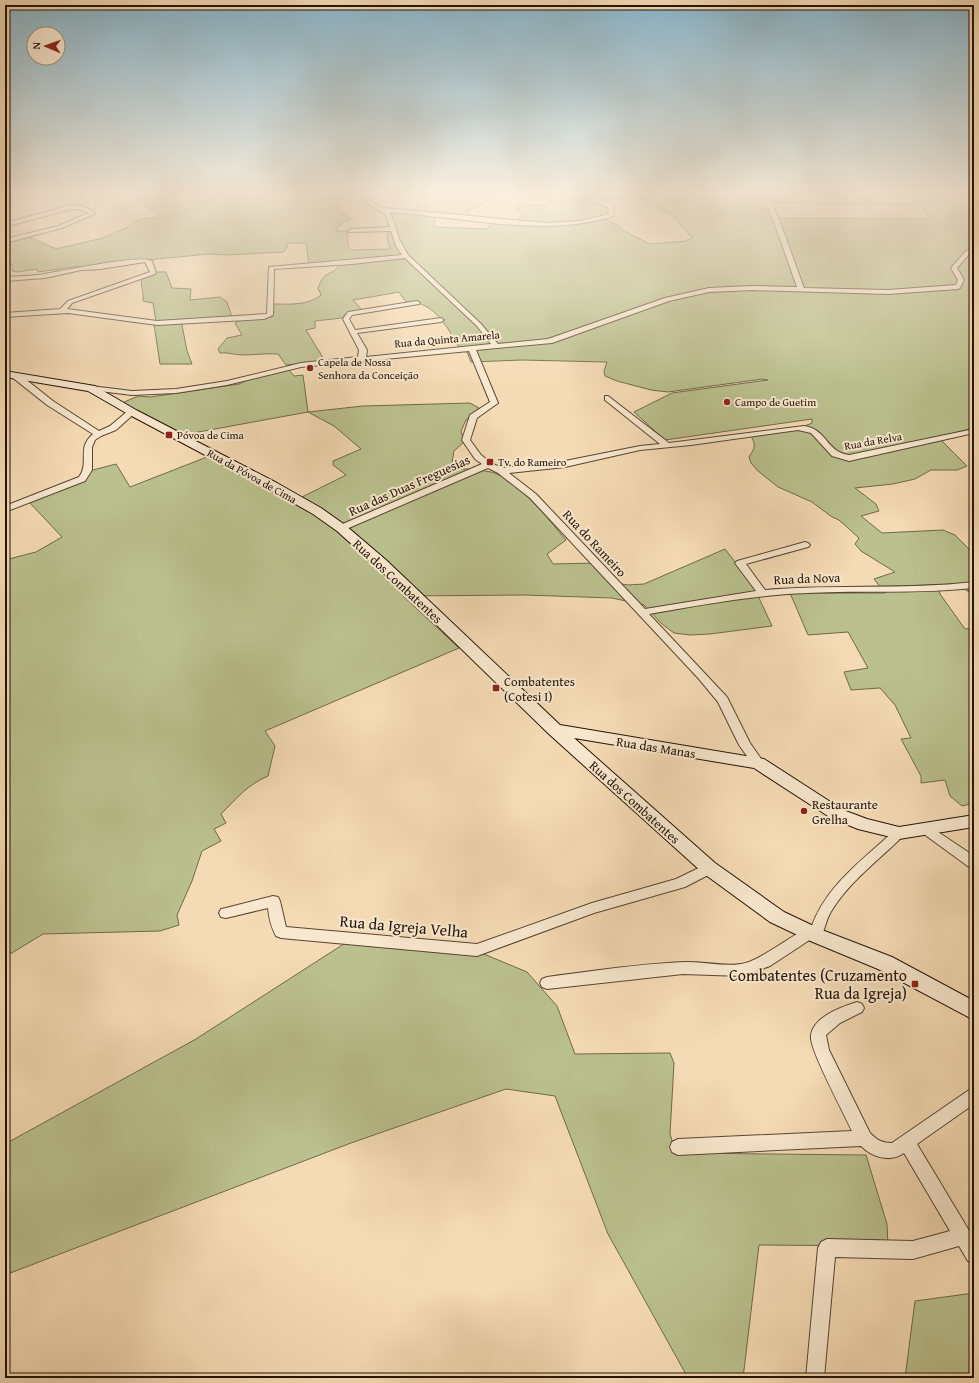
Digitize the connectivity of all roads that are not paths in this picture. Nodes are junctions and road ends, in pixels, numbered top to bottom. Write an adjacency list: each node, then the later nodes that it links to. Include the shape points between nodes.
1 (406, 256): 13 (street, via 479,325)
2 (401, 257): 8 (street, via 274,266 271,268 270,315 264,317 157,323)
3 (789, 257): 6 (street)
4 (964, 257): 6 (street, Rua da Quinta Amarela, via 954,268 961,280 958,287 888,292)
5 (5, 279): 8 (street, via 150,261 153,273 70,302)
6 (801, 289): 13 (street, Rua da Quinta Amarela, via 709,290 667,299 549,340)
7 (417, 303): 10 (street)
8 (62, 311): 9 (street)
9 (5, 315)
10 (377, 319): 11 (street); 12 (street); 12 (street, via 350,313 346,320)
11 (441, 320)
12 (353, 332): 15 (street, via 363,350)
13 (496, 346): 14 (street, Rua da Quinta Amarela)
14 (471, 348): 15 (street, Rua da Quinta Amarela); 24 (street, Rua do Rameiro, via 494,403 473,417 466,440 478,457)
15 (362, 358): 18 (street, Rua da Quinta Amarela, via 280,368 227,382 166,392 145,394)
16 (5, 374): 17 (main road, Rua da Póvoa de Cima)
17 (16, 376): 18 (main road, Rua da Póvoa de Cima); 22 (street, via 50,404)
18 (91, 388): 20 (main road, Rua da Póvoa de Cima)
19 (608, 398): 23 (street)
20 (132, 412): 22 (street, via 113,428); 27 (main road, Rua da Póvoa de Cima, via 273,486)
21 (974, 431): 23 (street, Rua da Relva, via 849,458 831,452 814,431 798,428)
22 (98, 434): 26 (street, via 88,444 88,470 82,479)
23 (667, 445): 25 (street, Rua da Relva, via 565,464)
24 (488, 464): 25 (street, Rua do Rameiro); 27 (street, Rua das Duas Freguesias)
25 (501, 471): 31 (street, Rua do Rameiro, via 533,496)
26 (5, 509)
27 (341, 528): 32 (main road, Rua dos Combatentes, via 381,563)
28 (805, 545): 30 (street, via 740,562)
29 (974, 585): 30 (street, Rua da Nova, via 924,589)
30 (762, 592): 31 (street, Rua da Nova)
31 (643, 612): 33 (street, Rua do Rameiro, via 723,700 745,745)
32 (555, 730): 33 (main road, Rua das Manas); 38 (main road, Rua dos Combatentes)
33 (758, 763): 36 (main road, via 837,814 864,825)
34 (974, 821): 35 (main road)
35 (925, 829): 36 (main road); 37 (street)
36 (899, 833): 40 (street, via 851,876 826,907)
37 (974, 863)
38 (710, 868): 39 (street, Rua da Igreja Velha, via 680,883 592,908 477,950 281,932 272,901); 40 (main road, Rua dos Combatentes, via 777,917)
39 (226, 913)
40 (812, 934): 41 (street, via 770,960 748,969 653,970); 43 (main road, Rua dos Combatentes, via 885,963)
41 (547, 983)
42 (857, 1008): 45 (street, via 821,1028 818,1035 822,1051)
43 (974, 1011)
44 (974, 1095): 46 (street)
45 (864, 1138): 46 (street, via 872,1147 882,1151 894,1151); 47 (street)
46 (907, 1142): 48 (street)
47 (678, 1147)
48 (963, 1236): 49 (street); 50 (street, via 913,1250 827,1248)
49 (974, 1255)
50 (815, 1378)

